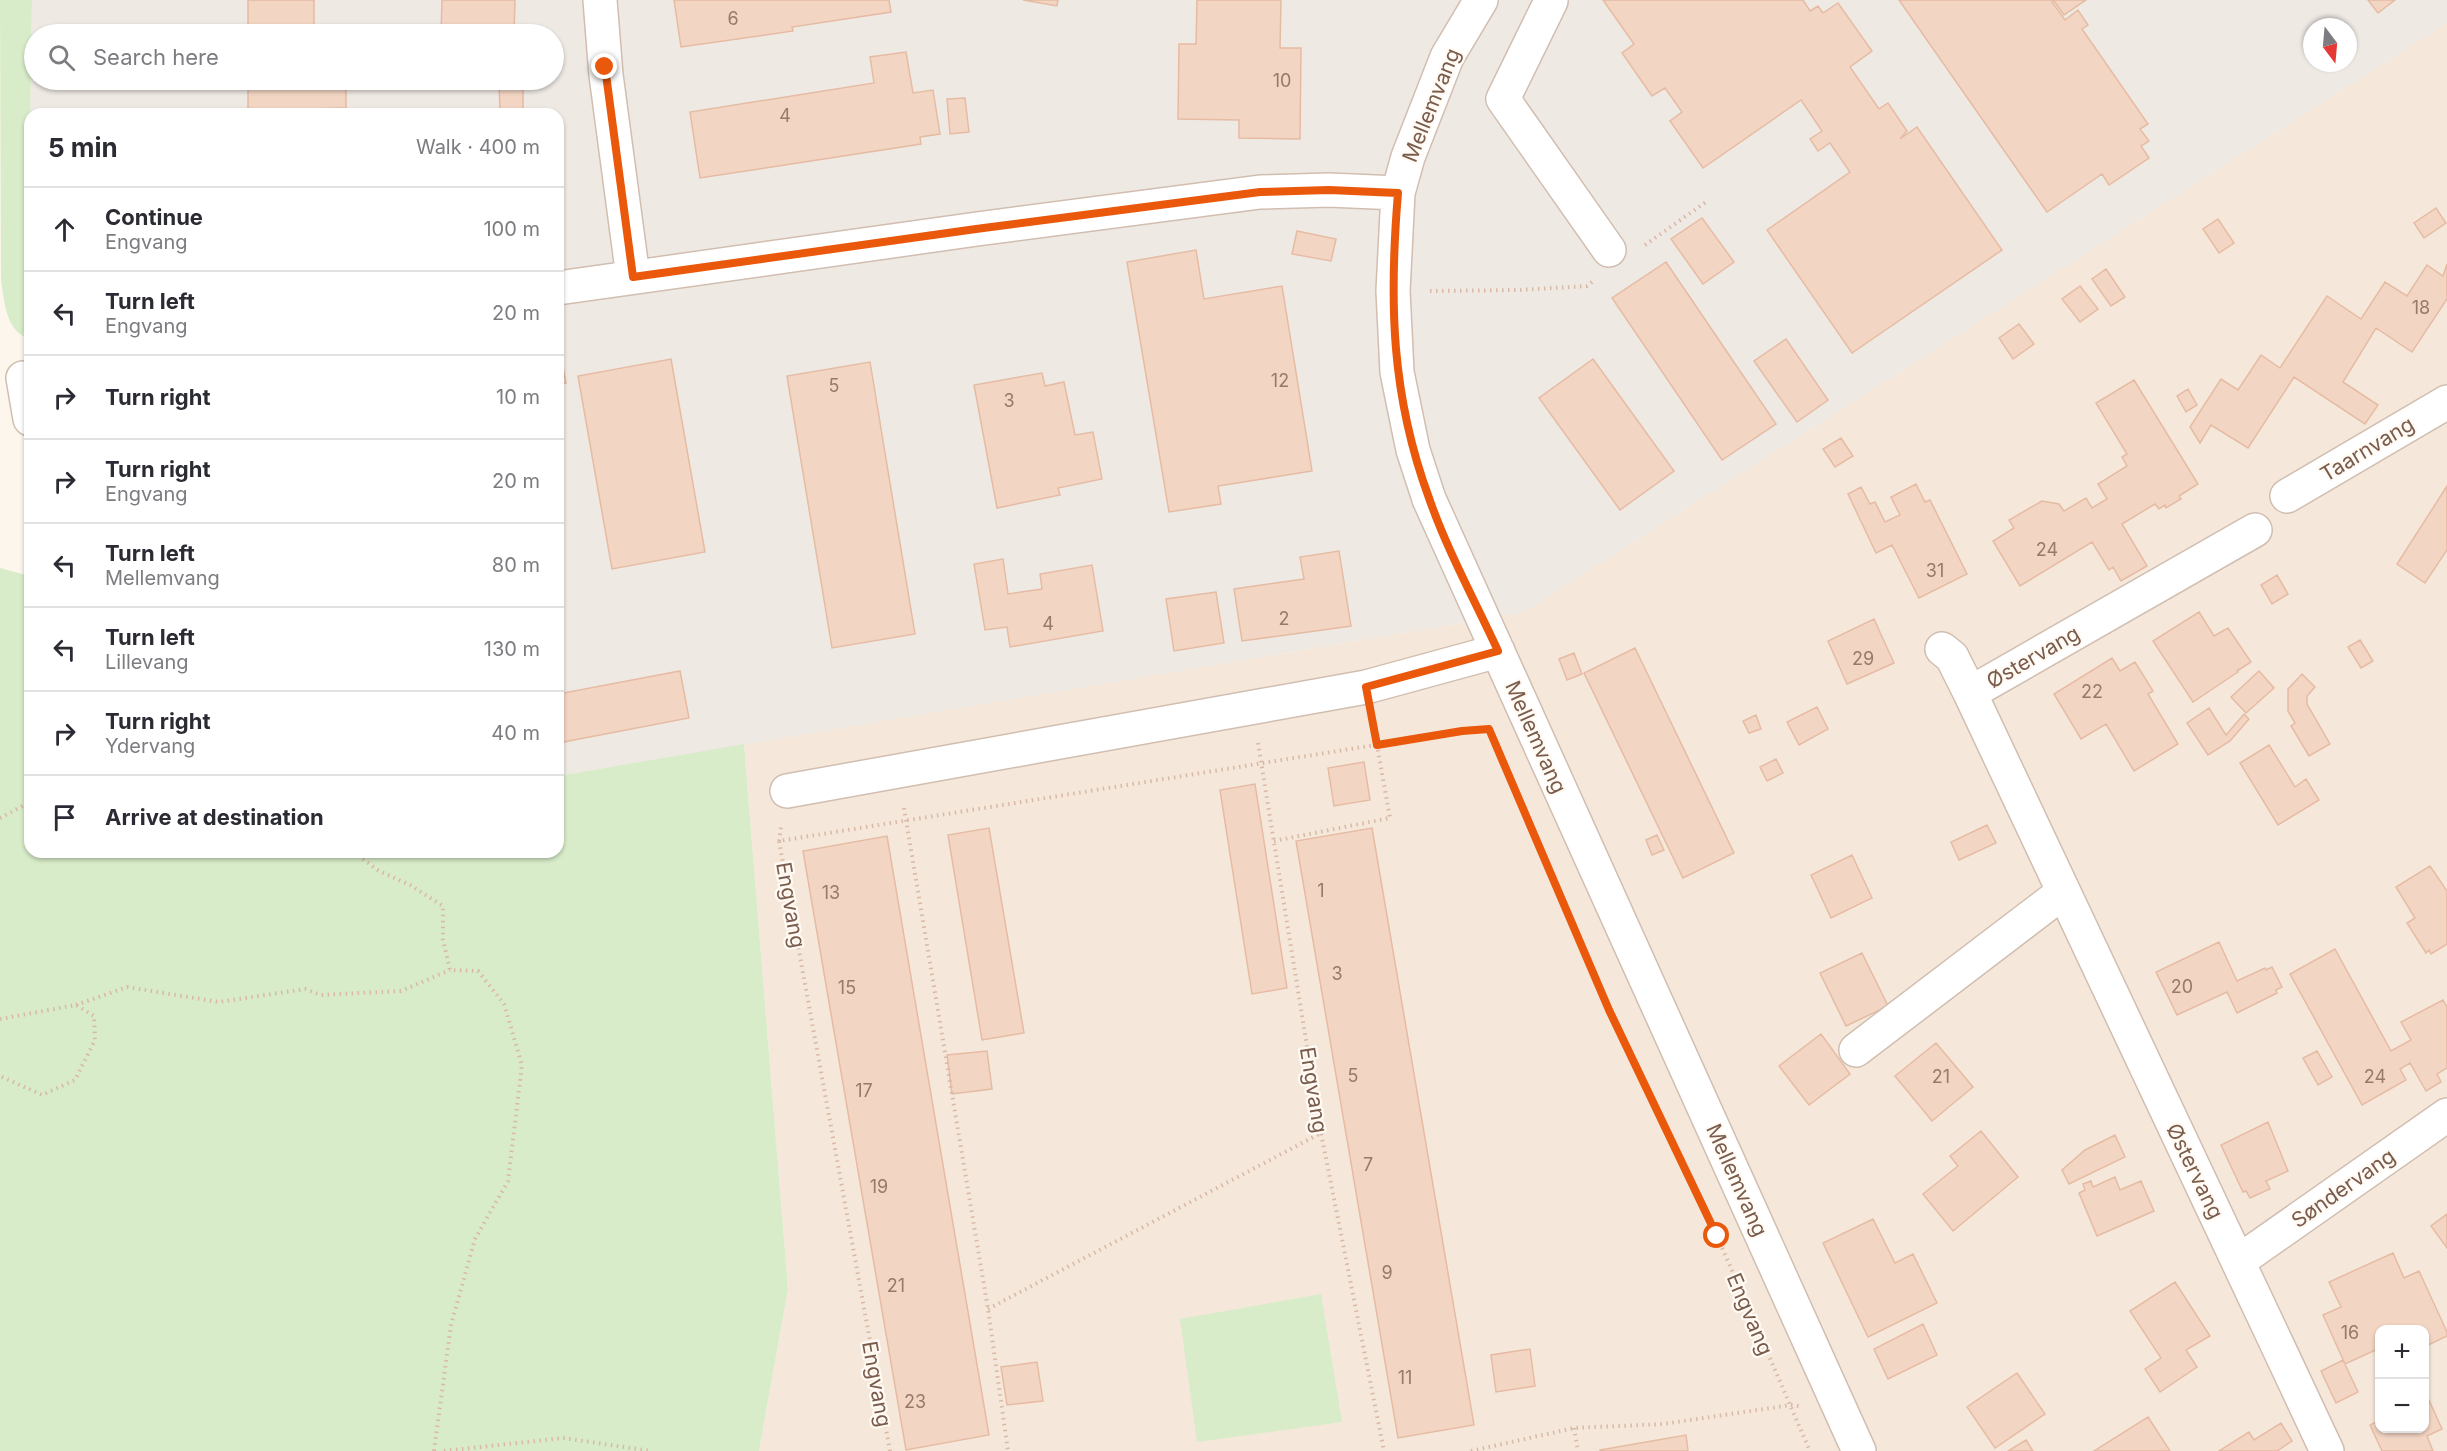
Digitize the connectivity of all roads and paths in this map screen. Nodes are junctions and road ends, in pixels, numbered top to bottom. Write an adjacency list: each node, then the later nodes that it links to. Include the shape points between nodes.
1 (600, 0): 7 (street)
2 (1482, 0): 4 (street, Mellemvang, via 1447,57)
3 (1551, 1): 6 (street, via 1503,99)
4 (1398, 193): 7 (street, via 1260,192); 10 (street, Mellemvang)
5 (1706, 202): 6 (path)
6 (1623, 250)
7 (633, 277): 9 (street)
8 (1595, 280): 10 (path, via 1587,286 1519,290)
9 (564, 287)
10 (1393, 291): 17 (street, Mellemvang, via 1396,372 1413,450 1429,499)
11 (18, 379): 12 (street)
12 (24, 399)
13 (2447, 402): 14 (street, Taarnvang)
14 (2288, 496)
15 (2254, 530): 19 (street, Østervang)
16 (1942, 649): 19 (street, via 1952,657)
17 (1498, 651): 18 (street); 41 (street, Mellemvang)
18 (1366, 687): 20 (street); 21 (path)
19 (1970, 693): 30 (street, Østervang)
20 (1253, 707): 22 (path, Engvang); 23 (street)
21 (1377, 745): 22 (path, Engvang); 28 (path, via 1390,818); 40 (path, Engvang, via 1489,729 1609,1010 1717,1236)
22 (1261, 762): 27 (path, Engvang); 28 (path, Engvang)
23 (899, 771): 24 (street); 27 (path)
24 (786, 791)
25 (24, 805): 26 (path)
26 (0, 818)
27 (906, 820): 39 (path); 46 (path, Engvang, via 779,841)
28 (1274, 841): 37 (path, Engvang)
29 (361, 858): 31 (path, via 442,906 443,940)
30 (2062, 893): 34 (street); 38 (street, Østervang)
31 (450, 970): 32 (path, via 401,991 321,995 305,989 219,1002 127,987); 43 (path, via 478,971 504,1004 522,1065 508,1181 475,1239 451,1325)
32 (76, 1005): 33 (path); 35 (path, via 94,1016 95,1040 75,1080 42,1095)
33 (0, 1019)
34 (1856, 1050)
35 (0, 1076)
36 (2447, 1115): 38 (street, Søndervang)
37 (1321, 1132): 39 (path); 48 (path, Engvang)
38 (2239, 1261): 53 (street, Østervang)
39 (988, 1309): 47 (path)
40 (1791, 1405): 41 (path); 42 (path, via 1663,1424); 51 (path, Engvang)
41 (1841, 1410): 52 (street, Mellemvang)
42 (1574, 1428): 49 (path); 50 (path)
43 (434, 1451)
44 (444, 1451): 45 (path, via 563,1438)
45 (651, 1451)
46 (890, 1451)
47 (1008, 1451)
48 (1384, 1451)
49 (1471, 1451)
50 (1578, 1451)
51 (1810, 1451)
52 (1859, 1451)
53 (2326, 1451)

